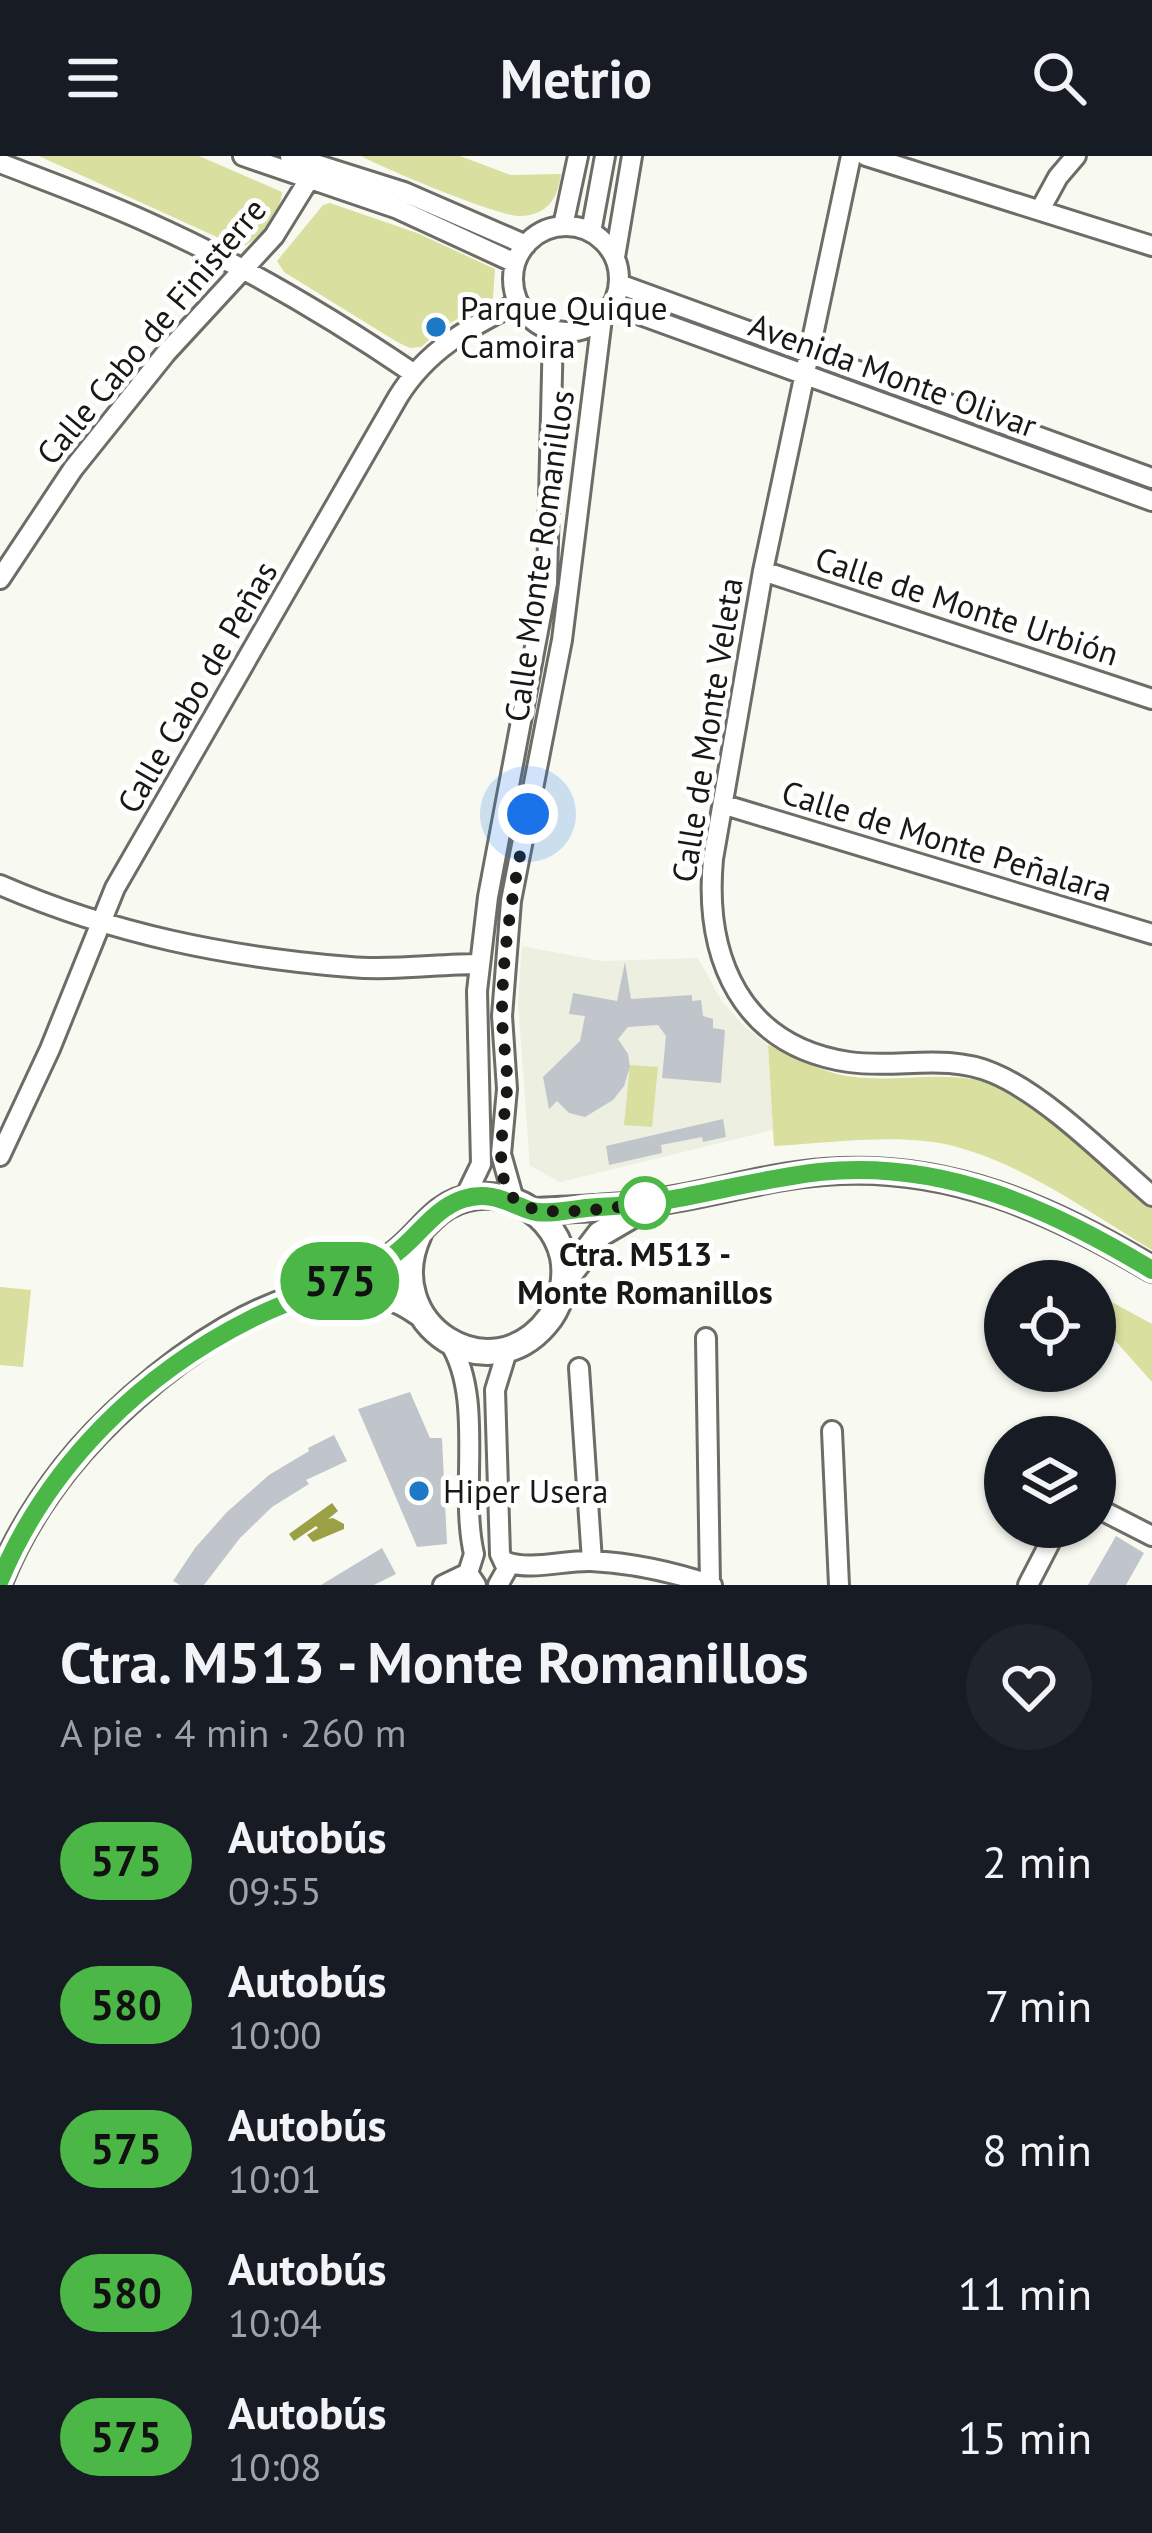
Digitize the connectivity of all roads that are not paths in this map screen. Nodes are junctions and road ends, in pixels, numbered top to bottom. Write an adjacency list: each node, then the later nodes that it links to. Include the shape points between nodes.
1 (243, 156): 11 (street)
2 (290, 156): 10 (street)
3 (578, 156): 13 (street)
4 (605, 156): 14 (street)
5 (632, 156): 17 (street)
6 (851, 156): 23 (street, Calle de Monte Veleta)
7 (866, 156): 12 (street)
8 (1076, 156): 12 (street)
9 (1, 160): 18 (street)
10 (326, 161): 16 (street)
11 (308, 181): 16 (street); 18 (street, Calle Cabo de Finisterre)
12 (1040, 210): 15 (street)
13 (563, 226): 14 (street); 16 (street, via 536,235)
14 (591, 232): 17 (street)
15 (1152, 246)
16 (520, 254): 20 (street, via 513,276)
17 (615, 257): 19 (street)
18 (243, 271): 24 (street); 30 (street, Calle Cabo de Finisterre, via 112,418)
19 (619, 284): 21 (street); 23 (street, Avenida Monte Olivar)
20 (518, 302): 22 (street); 24 (street, Calle Cabo de Peñas, via 441,346)
21 (608, 312): 22 (street, via 588,328); 25 (street, Avenida Monte Olivar); 36 (street, Calle Monte Romanillos, via 568,598)
22 (553, 331): 34 (street, Calle Monte Romanillos, via 547,583)
23 (810, 354): 25 (street, Calle de Monte Veleta); 26 (street, Avenida Monte Olivar)
24 (413, 373): 35 (street, Calle Cabo de Peñas)
25 (806, 377): 27 (street, Avenida Monte Olivar); 29 (street, Calle de Monte Veleta)
26 (1144, 475): 27 (street)
27 (1128, 492): 28 (street, Avenida Monte Olivar)
28 (1152, 501)
29 (763, 571): 31 (street, Calle de Monte Urbión); 32 (street, Calle de Monte Veleta)
30 (0, 580)
31 (1152, 699)
32 (725, 805): 37 (street, Calle de Monte Peñalara); 42 (street, Calle de Monte Veleta, via 709,901 714,935 731,982 764,1025 852,1063 953,1061 996,1074)
33 (0, 885): 35 (street)
34 (485, 922): 36 (street); 38 (street, Calle Monte Romanillos)
35 (99, 924): 38 (street, via 206,949 354,968); 41 (street, Calle Cabo de Peñas)
36 (508, 931): 39 (street, Calle Monte Romanillos)
37 (1152, 934)
38 (479, 964): 40 (street, Calle Monte Romanillos)
39 (502, 1016): 40 (street, via 492,1024); 45 (street, Calle Monte Romanillos, via 507,1089 500,1154)
40 (478, 1017): 43 (street, Calle Monte Romanillos, via 482,1164)
41 (0, 1156)
42 (1152, 1196)
43 (464, 1199): 45 (main road); 46 (main road)
44 (662, 1202): 45 (main road); 47 (main road, via 822,1172 912,1173 1028,1204); 48 (main road, via 600,1234)
45 (524, 1206): 48 (main road, via 558,1242)
46 (419, 1234): 49 (main road, via 386,1260); 50 (main road, via 409,1281)
47 (1152, 1270)
48 (564, 1281): 53 (main road, via 546,1323)
49 (310, 1292): 50 (main road, via 370,1291); 62 (main road, via 216,1337 132,1398 65,1469)
50 (419, 1313): 52 (main road)
51 (706, 1338): 64 (street)
52 (449, 1342): 53 (main road, via 478,1351); 61 (street, via 466,1395)
53 (508, 1348): 60 (street, via 495,1390)
54 (580, 1368): 59 (street)
55 (832, 1431): 65 (street)
56 (1116, 1517): 57 (street)
57 (1152, 1535)
58 (1047, 1548): 66 (street)
59 (592, 1561): 60 (street); 64 (street)
60 (502, 1573): 61 (street, via 490,1549)
61 (473, 1576): 63 (street)
62 (0, 1580)
63 (443, 1585)
64 (711, 1585)
65 (839, 1585)
66 (1028, 1585)

